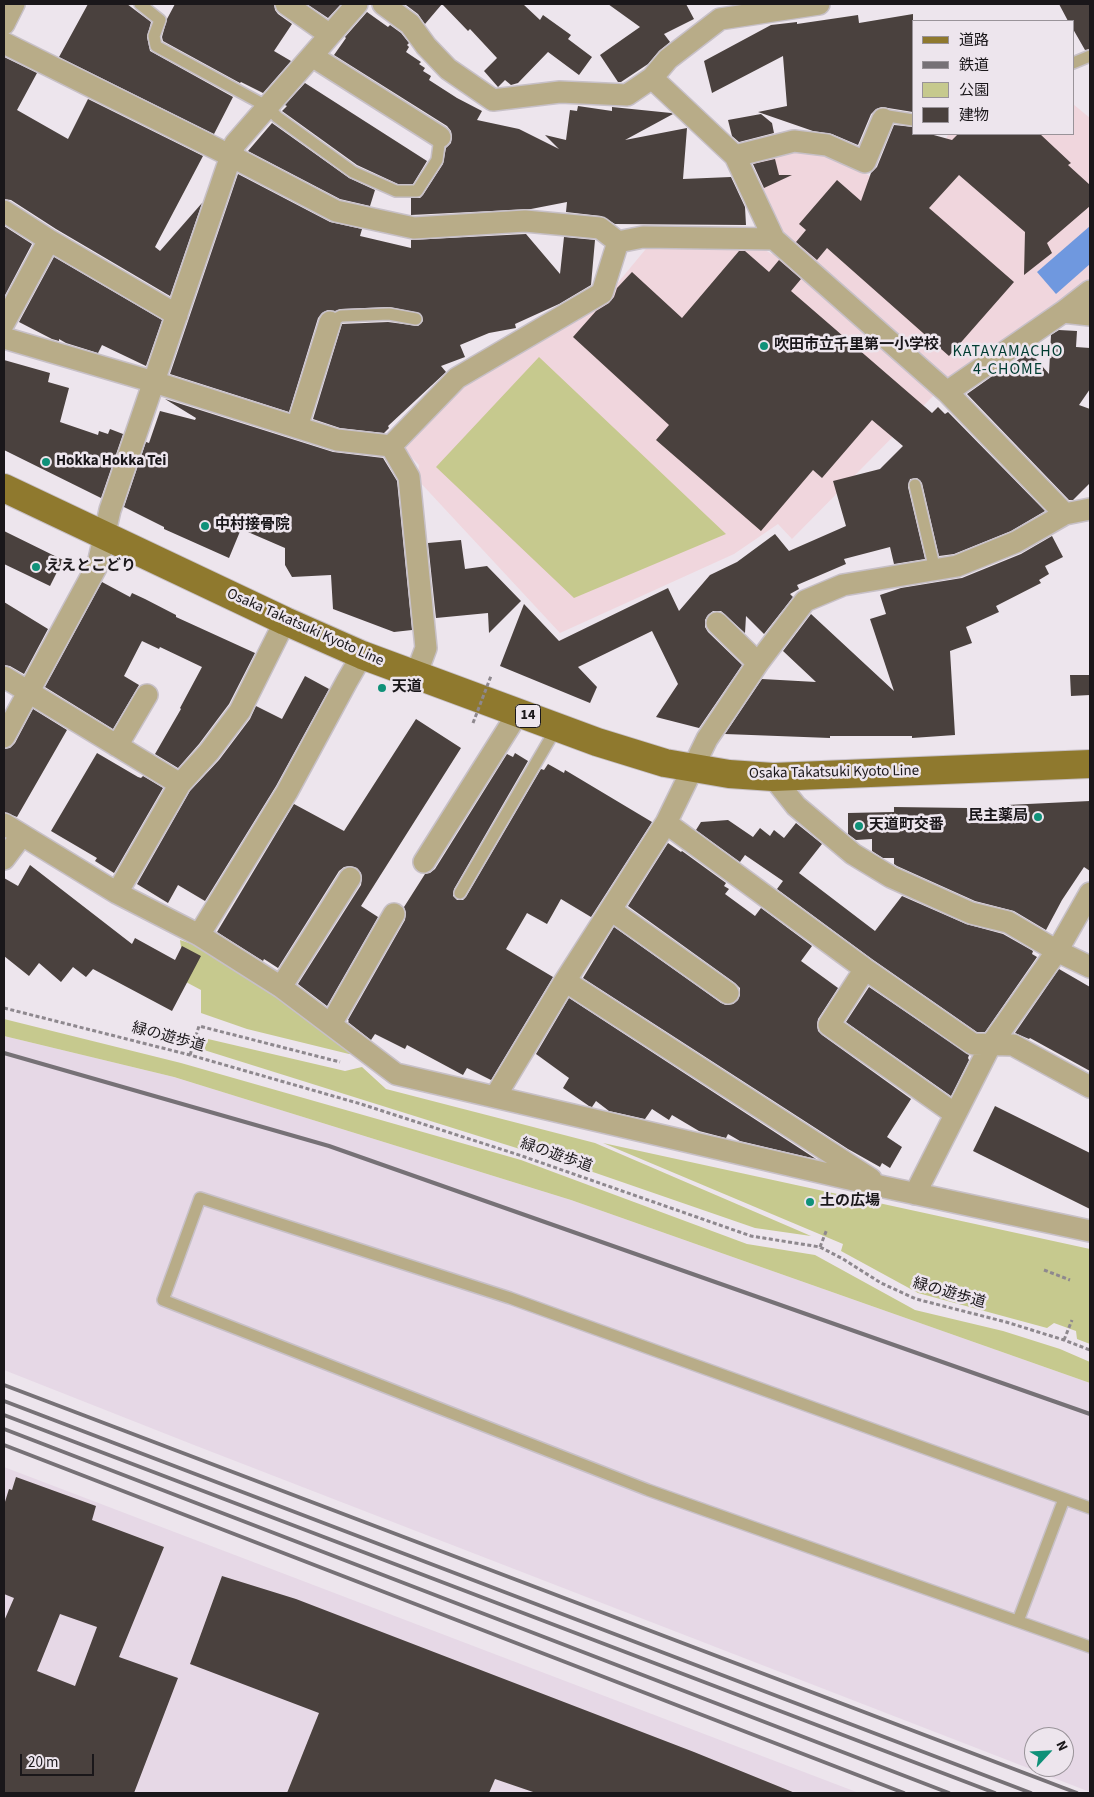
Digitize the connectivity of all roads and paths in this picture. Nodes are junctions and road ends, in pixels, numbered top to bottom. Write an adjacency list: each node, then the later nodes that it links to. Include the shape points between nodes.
1 (14, 4): 7 (street)
2 (140, 4): 14 (lane, via 160,20 154,36 156,46)
3 (286, 4): 8 (street)
4 (357, 4): 8 (street)
5 (383, 4): 13 (street, via 410,24 448,69 492,100 560,92 627,95)
6 (819, 4): 13 (street, via 720,19 668,59)
7 (4, 24)
8 (330, 35): 10 (street)
9 (4, 43): 18 (street)
10 (312, 56): 14 (street); 17 (street)
11 (1090, 56): 12 (lane)
12 (1074, 63)
13 (652, 78): 19 (street)
14 (268, 107): 17 (lane, via 353,172 396,191 417,191 437,160); 18 (street, via 235,144)
15 (882, 119): 16 (lane, via 888,116); 19 (street, via 865,162 827,145 794,141)
16 (912, 120)
17 (440, 137)
18 (231, 156): 23 (street, via 336,212 414,228 525,221 600,228); 26 (street)
19 (735, 156): 21 (street)
20 (4, 211): 22 (street)
21 (774, 239): 23 (street, via 643,237); 33 (street)
22 (49, 240): 26 (street); 30 (street)
23 (618, 242): 35 (street, via 602,293 457,378)
24 (1090, 291): 25 (street)
25 (1063, 312): 27 (street); 33 (street)
26 (177, 315): 32 (street)
27 (1090, 315)
28 (416, 319): 29 (lane, via 389,314 341,316)
29 (330, 322): 34 (street)
30 (4, 323)
31 (4, 338): 32 (street)
32 (154, 382): 34 (street); 40 (street, via 110,510)
33 (947, 392): 39 (street)
34 (297, 427): 35 (street, via 337,440)
35 (391, 446): 46 (street, via 409,477 426,648)
36 (915, 484): 41 (lane)
37 (4, 488): 40 (main road, Osaka Takatsuki Kyoto Line / 14)
38 (1090, 509): 39 (street)
39 (1065, 514): 41 (street, via 1016,542 957,566)
40 (104, 537): 42 (main road, Osaka Takatsuki Kyoto Line / 14); 49 (street, via 98,564)
41 (935, 570): 45 (street, via 844,585 805,602)
42 (285, 621): 44 (main road, Osaka Takatsuki Kyoto Line / 14); 59 (street, via 240,711 210,752)
43 (716, 624): 45 (street)
44 (362, 655): 46 (main road, Osaka Takatsuki Kyoto Line / 14); 71 (street, via 287,792)
45 (758, 663): 57 (street, via 707,739)
46 (416, 675): 51 (main road, Osaka Takatsuki Kyoto Line / 14)
47 (492, 676): 52 (path, bridge)
48 (4, 677): 49 (street)
49 (28, 692): 54 (street); 55 (street)
50 (147, 695): 55 (street)
51 (518, 712): 53 (main road, Osaka Takatsuki Kyoto Line / 14); 64 (street)
52 (473, 723)
53 (557, 727): 57 (main road, Osaka Takatsuki Kyoto Line / 14, via 665,763); 67 (lane)
54 (4, 737)
55 (118, 746): 59 (street)
56 (1090, 764): 58 (main road, Osaka Takatsuki Kyoto Line / 14)
57 (692, 768): 58 (main road, Osaka Takatsuki Kyoto Line / 14); 60 (street)
58 (773, 777): 72 (street, via 796,806 853,854 891,877 971,913 1008,922)
59 (180, 784): 66 (street)
60 (666, 823): 69 (street); 74 (street)
61 (4, 824): 62 (street)
62 (22, 835): 63 (street); 66 (street)
63 (4, 859)
64 (424, 862)
65 (350, 878): 76 (street)
66 (117, 893): 71 (street)
67 (460, 893)
68 (1090, 893): 72 (street)
69 (611, 910): 75 (street); 77 (street)
70 (394, 914): 79 (street)
71 (199, 935): 76 (street)
72 (1057, 951): 73 (street); 80 (street)
73 (1090, 967)
74 (865, 969): 80 (street, via 973,1044); 85 (street, via 829,1025)
75 (565, 981): 84 (street); 86 (street)
76 (281, 988): 79 (street)
77 (728, 993)
78 (4, 1008): 81 (path, 緑の遊歩道)
79 (331, 1024): 84 (street, via 396,1074)
80 (990, 1046): 83 (street, via 1013,1045); 85 (street)
81 (190, 1055): 82 (path, via 199,1026); 90 (path, 緑の遊歩道, via 361,1104 752,1236)
82 (346, 1064)
83 (1090, 1088)
84 (495, 1096): 86 (street)
85 (955, 1114): 87 (street)
86 (884, 1188): 87 (street)
87 (915, 1194): 89 (street)
88 (827, 1228): 90 (path)
89 (1090, 1231)
90 (820, 1247): 94 (path, 緑の遊歩道, via 881,1283 916,1299)
91 (1044, 1270): 92 (path)
92 (1070, 1280)
93 (1072, 1320): 94 (path)
94 (1064, 1340): 95 (path, 緑の遊歩道)
95 (1090, 1350)
96 (1064, 1499): 97 (lane); 98 (lane); 98 (lane, via 510,1298 200,1198 163,1300 648,1490)
97 (1090, 1508)
98 (1018, 1622): 99 (lane)
99 (1090, 1647)

